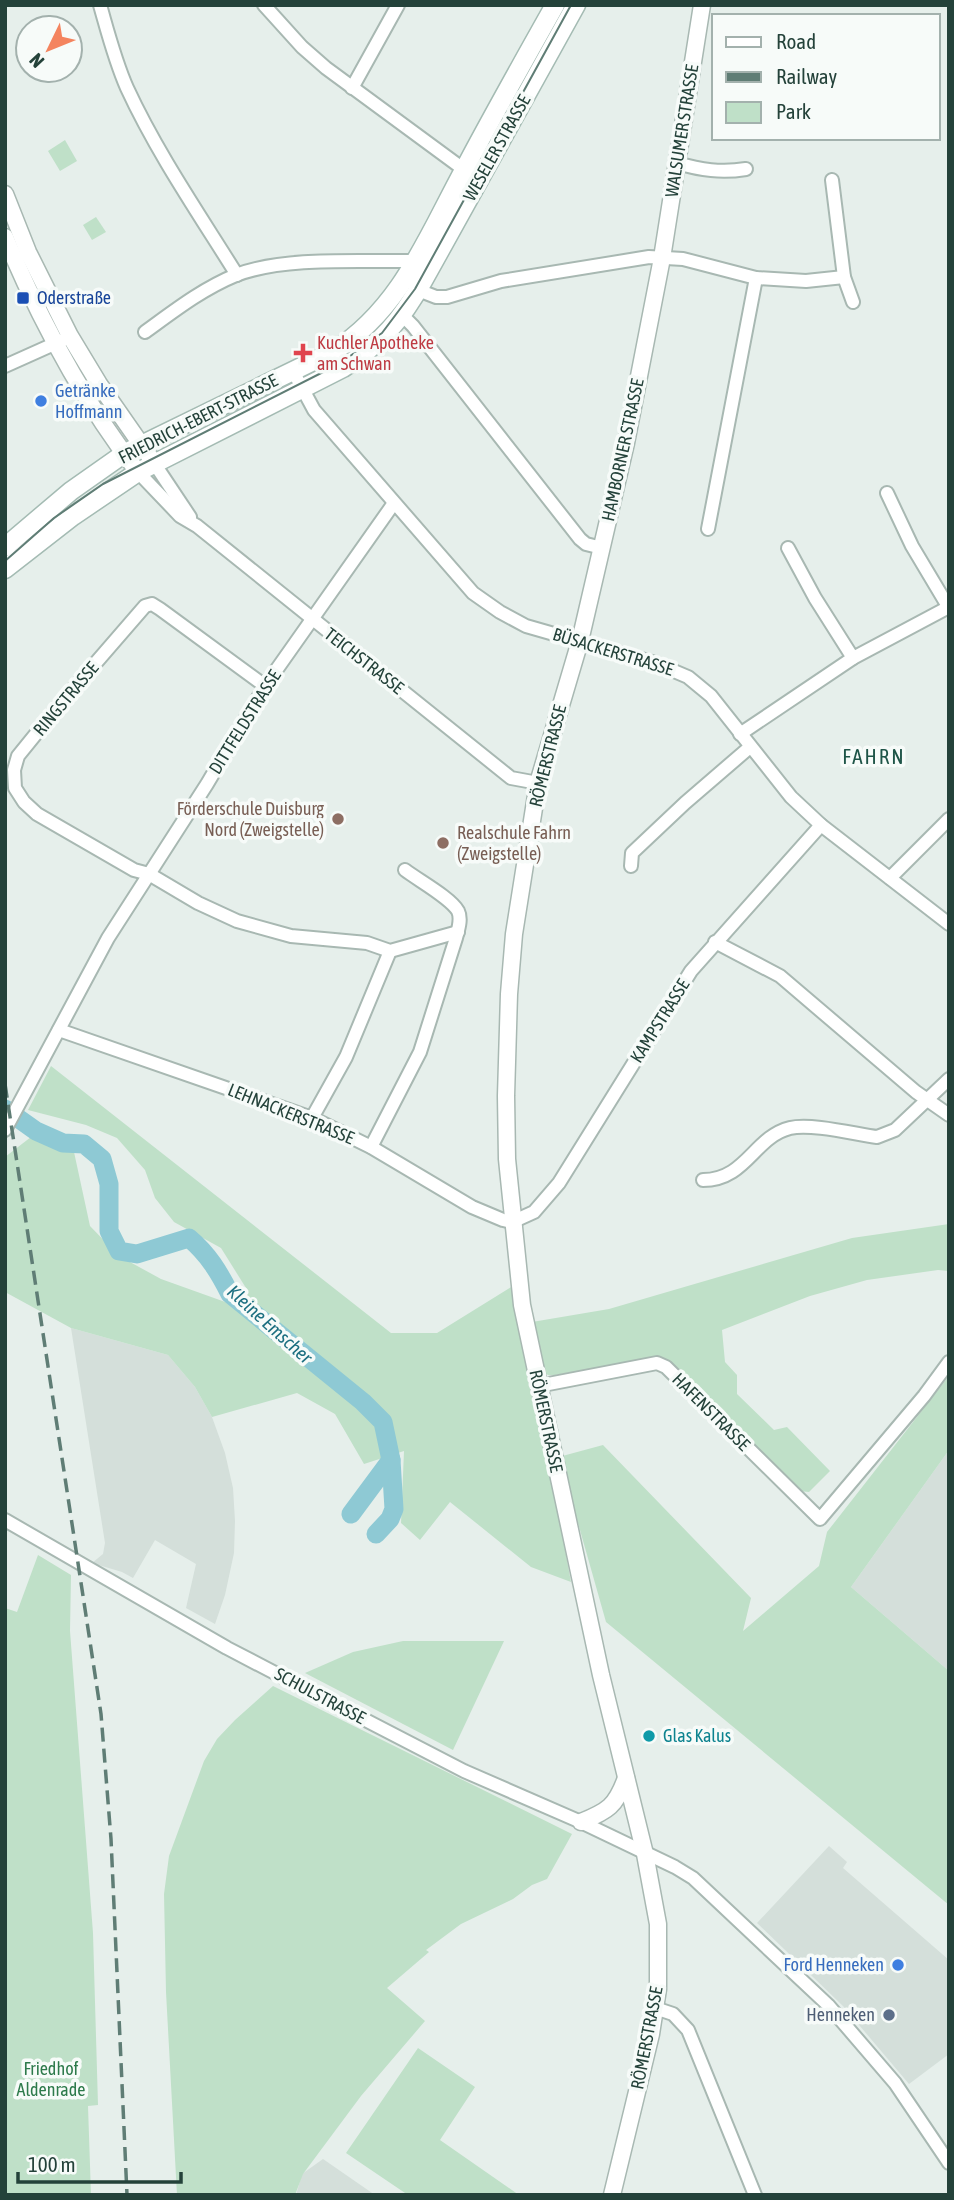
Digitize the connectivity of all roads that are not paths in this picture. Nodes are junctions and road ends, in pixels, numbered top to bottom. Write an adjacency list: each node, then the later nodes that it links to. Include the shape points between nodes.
1 (100, 5): 16 (street, via 110,44 149,132)
2 (264, 5): 7 (street, via 302,47)
3 (398, 5): 7 (street)
4 (555, 5): 10 (main road, WESELER STRASSE)
5 (576, 5): 10 (main road, WESELER STRASSE)
6 (702, 5): 8 (street, WALSUMER STRASSE)
7 (352, 88): 10 (street)
8 (677, 163): 9 (street, via 713,171); 14 (street, WALSUMER STRASSE)
9 (746, 169)
10 (471, 175): 15 (main road, WESELER STRASSE)
11 (832, 180): 17 (street)
12 (5, 194): 23 (street)
13 (5, 237): 23 (street)
14 (662, 258): 18 (street); 19 (street, via 501,281 447,297); 36 (street, HAMBORNER STRASSE)
15 (423, 265): 16 (street, via 277,264); 19 (main road, WESELER STRASSE); 25 (main road, FRIEDRICH-EBERT-STRASSE, via 363,329 334,351)
16 (237, 275): 22 (street, via 199,293)
17 (844, 277): 18 (street, via 806,281); 20 (street)
18 (756, 278): 34 (street)
19 (418, 290): 21 (main road, FRIEDRICH-EBERT-STRASSE)
20 (853, 302)
21 (403, 316): 26 (main road, FRIEDRICH-EBERT-STRASSE, via 359,358); 36 (street, via 580,539)
22 (145, 332)
23 (63, 340): 24 (street); 27 (street); 28 (street, via 82,390)
24 (5, 366)
25 (293, 371): 26 (street, BÜSACKERSTRASSE); 27 (main road, FRIEDRICH-EBERT-STRASSE)
26 (302, 389): 29 (main road, FRIEDRICH-EBERT-STRASSE); 32 (street, BÜSACKERSTRASSE, via 314,410)
27 (142, 445): 28 (main road, FRIEDRICH-EBERT-STRASSE); 29 (street)
28 (125, 453): 30 (street); 35 (main road, FRIEDRICH-EBERT-STRASSE)
29 (154, 463): 30 (main road, FRIEDRICH-EBERT-STRASSE); 33 (street, TEICHSTRASSE)
30 (138, 472): 33 (street, TEICHSTRASSE, via 180,516); 38 (main road, FRIEDRICH-EBERT-STRASSE)
31 (887, 493): 39 (street)
32 (394, 503): 40 (street, DITTFELDSTRASSE); 41 (street, BÜSACKERSTRASSE, via 473,593 526,626)
33 (197, 526): 40 (street, TEICHSTRASSE)
34 (708, 529)
35 (5, 547)
36 (602, 548): 41 (street, HAMBORNER STRASSE)
37 (788, 548): 42 (street)
38 (5, 569)
39 (948, 608): 42 (street)
40 (312, 620): 43 (street, DITTFELDSTRASSE); 46 (street, TEICHSTRASSE, via 511,778)
41 (580, 642): 44 (street, BÜSACKERSTRASSE, via 681,673 711,696); 46 (street, RÖMERSTRASSE)
42 (853, 658): 44 (street)
43 (265, 686): 51 (street, DITTFELDSTRASSE); 51 (street, RINGSTRASSE, via 152,604 145,606 18,756 15,788 37,814 134,870)
44 (740, 734): 45 (street, BÜSACKERSTRASSE)
45 (750, 747): 48 (street, BÜSACKERSTRASSE); 49 (street, via 632,853)
46 (538, 783): 65 (street, RÖMERSTRASSE, via 509,995 506,1096)
47 (949, 818): 52 (street)
48 (821, 825): 52 (street, BÜSACKERSTRASSE); 55 (street, KAMPSTRASSE)
49 (631, 866)
50 (405, 870): 54 (street, via 457,910)
51 (149, 874): 56 (street, via 237,921 291,936 367,943); 57 (street, DITTFELDSTRASSE, via 108,938)
52 (890, 878): 53 (street, BÜSACKERSTRASSE)
53 (949, 924)
54 (458, 932): 56 (street); 63 (street, via 420,1052)
55 (715, 942): 59 (street, via 780,976); 65 (street, KAMPSTRASSE, via 691,971 559,1183 534,1212)
56 (390, 951): 61 (street, via 346,1057)
57 (59, 1030): 61 (street, LEHNACKERSTRASSE); 62 (street, DITTFELDSTRASSE)
58 (949, 1079): 59 (street)
59 (926, 1100): 60 (street); 64 (street, via 895,1130 877,1136 790,1128 767,1141 730,1174)
60 (949, 1115)
61 (312, 1118): 63 (street, LEHNACKERSTRASSE)
62 (5, 1130)
63 (371, 1147): 65 (street, LEHNACKERSTRASSE, via 472,1207)
64 (703, 1180)
65 (512, 1222): 67 (street, RÖMERSTRASSE)
66 (949, 1362): 67 (street, HAFENSTRASSE, via 820,1519 666,1367 657,1363)
67 (538, 1386): 69 (street, RÖMERSTRASSE)
68 (5, 1520): 70 (street, SCHULSTRASSE, via 227,1648 464,1771)
69 (626, 1778): 70 (street, via 612,1805); 71 (street, RÖMERSTRASSE)
70 (581, 1822): 71 (street, SCHULSTRASSE)
71 (645, 1854): 72 (street, RÖMERSTRASSE, via 658,1923); 73 (street, SCHULSTRASSE, via 693,1878 822,1999 895,2083)
72 (655, 2008): 74 (street, RÖMERSTRASSE); 75 (street, via 673,2014 688,2030)
73 (949, 2163)
74 (612, 2195)
75 (755, 2195)

